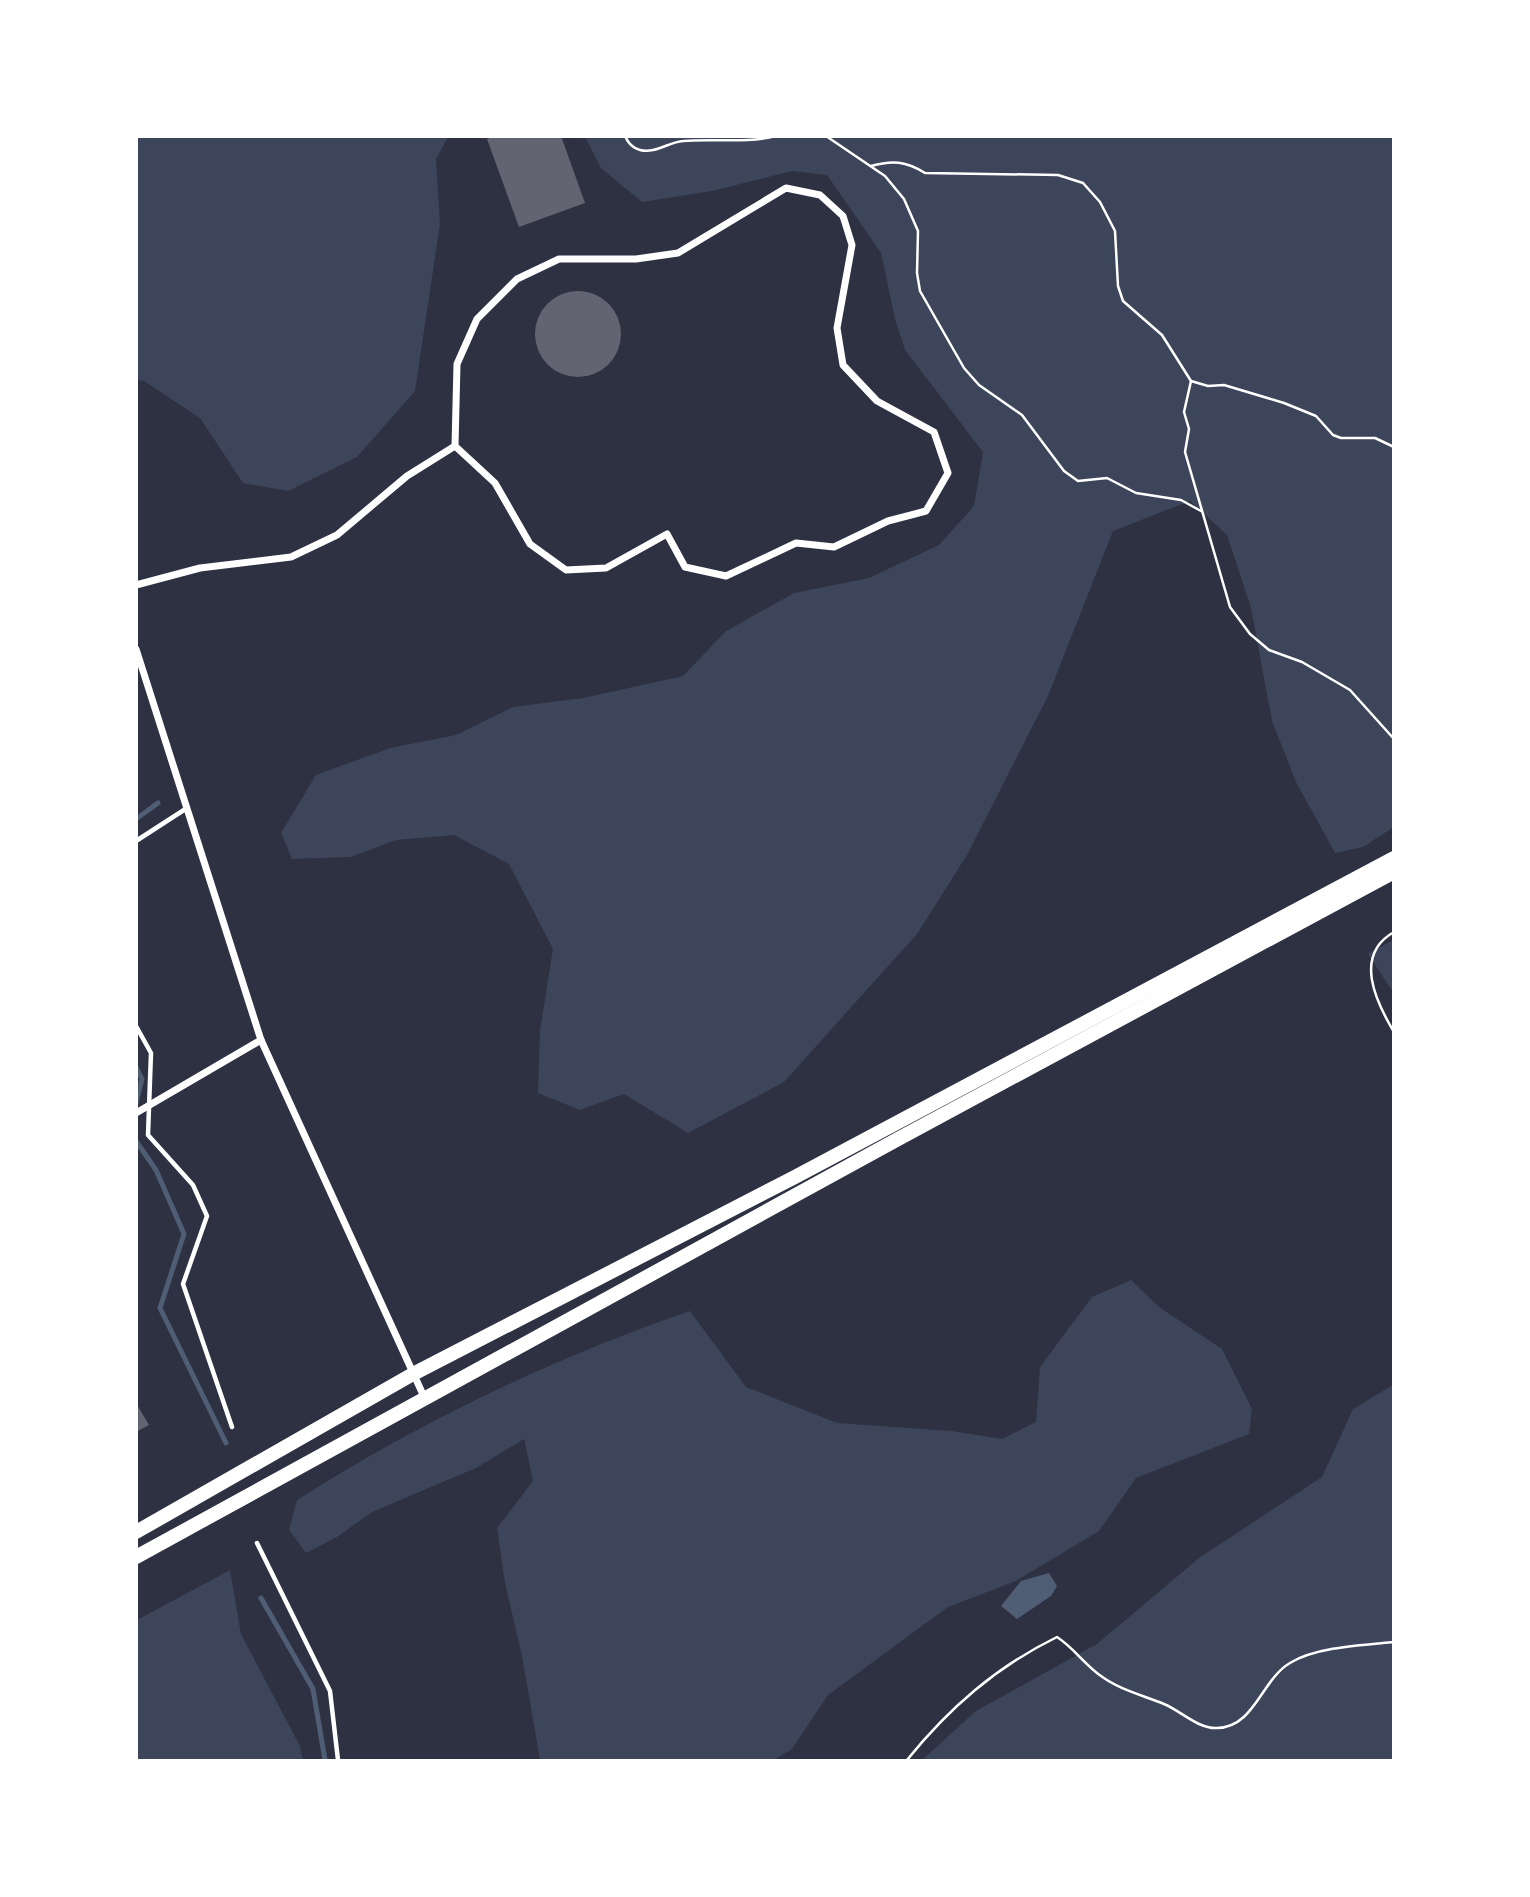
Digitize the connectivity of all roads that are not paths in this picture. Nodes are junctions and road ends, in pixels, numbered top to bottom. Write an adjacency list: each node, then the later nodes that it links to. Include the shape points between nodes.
1 (455, 446): 1 (street, via 495,483 530,544 566,570 606,568 667,534 685,567 726,576 796,543 834,547 888,521 926,511 948,473 934,432 877,401 843,365 837,328 852,245 843,216 820,195 786,188 678,253 636,259 559,259 517,279 477,319 457,364); 2 (street, via 407,476 337,535 291,557 200,568)
2 (136, 585)
3 (136, 649): 4 (street)
4 (187, 808): 5 (lane); 9 (street)
5 (136, 841)
6 (1394, 858): 12 (main road)
7 (1394, 872): 13 (main road)
8 (136, 1026): 10 (lane, via 151,1053)
9 (261, 1040): 10 (street); 12 (street)
10 (149, 1105): 11 (street); 14 (lane, via 148,1135 192,1185 207,1216 183,1284)
11 (136, 1113)
12 (413, 1374): 13 (street); 15 (main road)
13 (425, 1400): 17 (main road)
14 (232, 1427)
15 (136, 1532)
16 (257, 1544): 18 (lane, via 330,1691)
17 (136, 1557)
18 (338, 1760)

